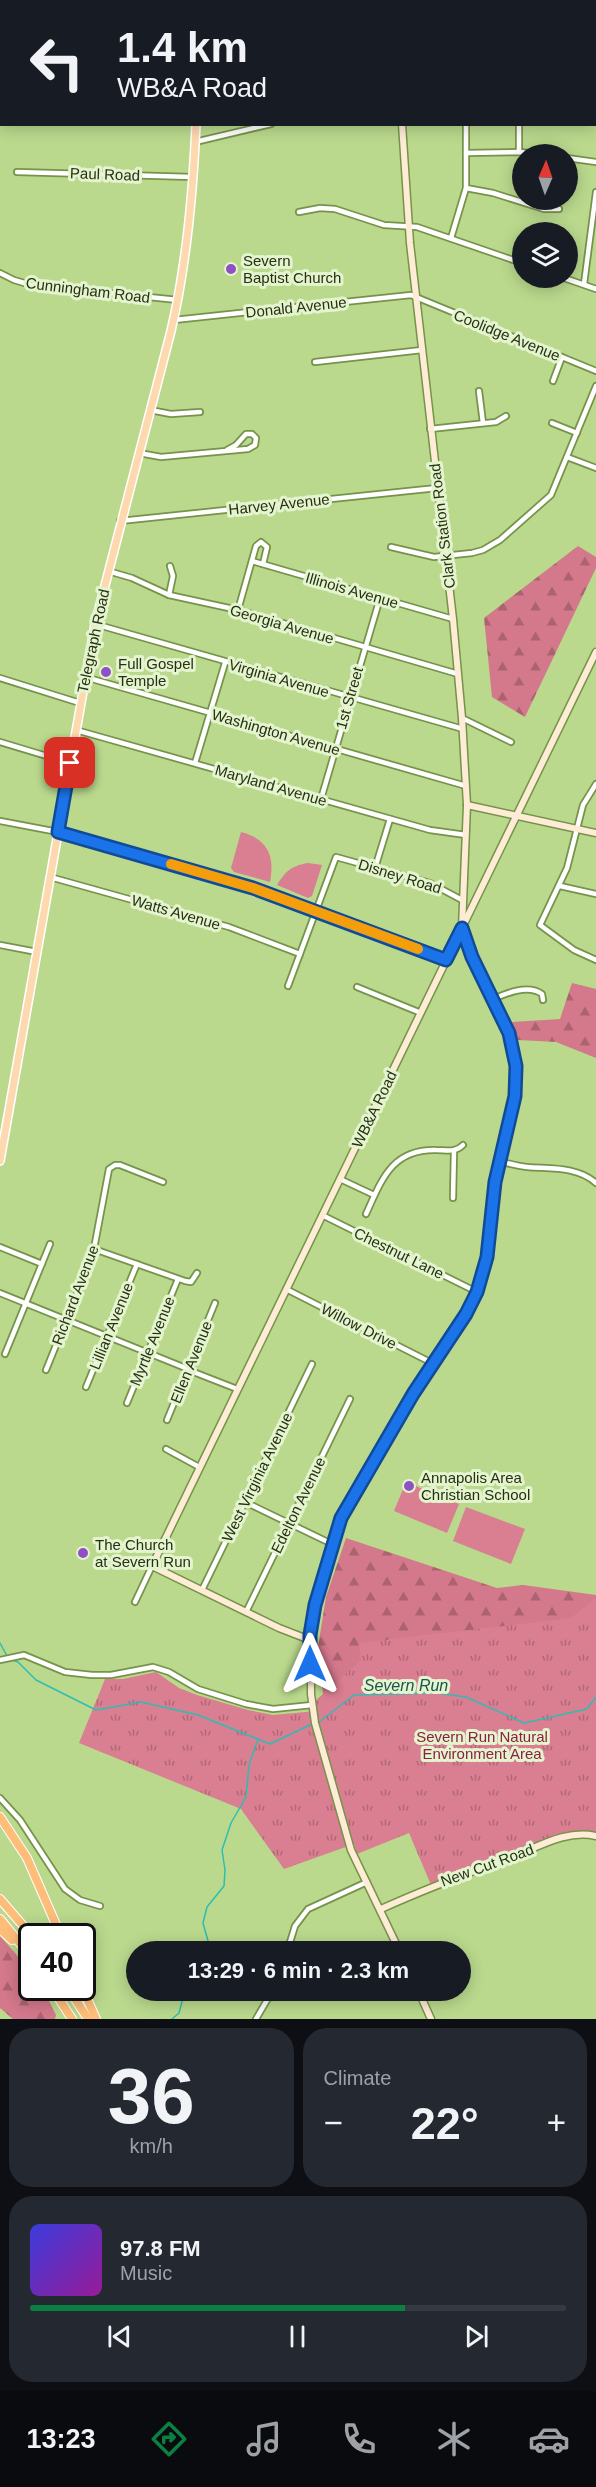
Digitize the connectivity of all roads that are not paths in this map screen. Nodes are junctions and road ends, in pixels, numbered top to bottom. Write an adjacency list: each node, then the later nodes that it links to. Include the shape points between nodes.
1 (195, 126): 8 (main road, Telegraph Road)
2 (244, 126): 7 (street)
3 (263, 126): 7 (street)
4 (402, 126): 20 (street, Clark Station Road)
5 (466, 126): 11 (street)
6 (519, 126): 9 (street)
7 (243, 131): 8 (street)
8 (195, 142): 15 (main road, Telegraph Road)
9 (519, 144)
10 (512, 152): 11 (street)
11 (466, 153): 16 (street)
12 (578, 160): 13 (street)
13 (596, 162)
14 (17, 172): 15 (street, Paul Road)
15 (193, 177): 28 (main road, Telegraph Road)
16 (466, 189): 18 (street); 21 (street)
17 (596, 192): 25 (street)
18 (512, 199)
19 (299, 212): 20 (street, via 331,208 378,224)
20 (409, 226): 21 (street); 27 (street, Clark Station Road)
21 (451, 238): 22 (street)
22 (512, 259)
23 (0, 273): 28 (street, Cunningham Road, via 31,285)
24 (578, 283): 25 (street)
25 (584, 285): 26 (street)
26 (596, 289)
27 (417, 299): 29 (street, Donald Avenue, via 411,295); 30 (street, Clark Station Road); 31 (street, Coolidge Avenue)
28 (178, 300): 29 (main road, Telegraph Road)
29 (174, 320): 37 (main road, Telegraph Road)
30 (422, 350): 32 (street); 42 (street, Clark Station Road)
31 (562, 357): 33 (street, Coolidge Avenue); 34 (street)
32 (315, 362)
33 (596, 371)
34 (553, 381)
35 (596, 386): 43 (street)
36 (479, 391): 40 (street)
37 (150, 410): 38 (street, via 171,414); 45 (main road, Telegraph Road)
38 (200, 412)
39 (506, 416): 40 (street)
40 (483, 423): 42 (street)
41 (552, 423): 43 (street)
42 (430, 429): 48 (street, Clark Station Road)
43 (577, 434): 46 (street)
44 (227, 450): 44 (street, via 246,434 255,436 256,443 251,448); 45 (street, via 160,457)
45 (139, 453): 49 (main road, Telegraph Road)
46 (567, 458): 47 (street); 51 (street, via 546,501 500,540 483,550)
47 (596, 468)
48 (437, 488): 49 (street, Harvey Avenue); 51 (street, Clark Station Road)
49 (120, 521): 55 (main road, Telegraph Road)
50 (391, 546): 51 (street, via 430,557)
51 (445, 556): 59 (street, Clark Station Road)
52 (252, 561): 53 (street, Illinois Avenue); 53 (street, via 257,544 263,542 267,547); 58 (street)
53 (263, 564): 57 (street, Illinois Avenue)
54 (170, 566): 56 (street, via 173,576)
55 (108, 571): 56 (street, Georgia Avenue); 60 (main road, Telegraph Road)
56 (169, 595): 58 (street, Georgia Avenue)
57 (380, 598): 59 (street, Illinois Avenue); 61 (street, 1st Street)
58 (238, 610): 61 (street, Georgia Avenue)
59 (453, 619): 64 (street, Clark Station Road)
60 (95, 624): 63 (street, Virginia Avenue); 65 (main road, Telegraph Road)
61 (365, 647): 64 (street, Georgia Avenue); 67 (street, 1st Street)
62 (595, 655): 82 (street, WB&A Road)
63 (225, 663): 67 (street, Virginia Avenue); 69 (street)
64 (458, 674): 70 (street, Clark Station Road)
65 (85, 677): 68 (main road, Telegraph Road); 69 (street, Washington Avenue)
66 (0, 678): 68 (street)
67 (349, 699): 71 (street, Virginia Avenue); 75 (street, 1st Street)
68 (80, 703): 72 (main road, Telegraph Road)
69 (210, 713): 75 (street, Washington Avenue); 77 (street)
70 (462, 718): 71 (street, Clark Station Road); 74 (street)
71 (463, 729): 79 (street, Clark Station Road)
72 (76, 730): 76 (main road, Telegraph Road); 77 (street, Maryland Avenue)
73 (0, 742): 76 (street)
74 (511, 742)
75 (335, 749): 79 (street, Washington Avenue); 80 (street, 1st Street)
76 (70, 763): 86 (main road, Telegraph Road)
77 (195, 763): 80 (street, Maryland Avenue)
78 (596, 784): 85 (street, via 583,805)
79 (466, 786): 81 (street, Clark Station Road)
80 (321, 799): 83 (street, Maryland Avenue)
81 (466, 805): 82 (street); 88 (street, Clark Station Road)
82 (516, 816): 85 (street); 95 (street, WB&A Road)
83 (390, 819): 88 (street, Maryland Avenue, via 441,833); 89 (street)
84 (0, 821): 86 (street)
85 (576, 829): 87 (street); 91 (street)
86 (58, 832): 90 (main road, Telegraph Road); 94 (street, via 245,885)
87 (596, 833)
88 (466, 835): 93 (street, Clark Station Road)
89 (375, 868): 93 (street, Disney Road, via 430,883); 94 (street, Disney Road, via 336,857)
90 (50, 877): 97 (main road, Telegraph Road); 98 (street, Watts Avenue, via 229,927)
91 (560, 886): 92 (street); 100 (street, via 540,925 574,950)
92 (596, 894)
93 (462, 900): 95 (street, Clark Station Road)
94 (316, 911): 98 (street); 99 (street)
95 (462, 928): 99 (street, WB&A Road); 103 (street)
96 (0, 945): 97 (street)
97 (37, 952): 106 (main road, Telegraph Road)
98 (300, 954): 101 (street)
99 (446, 960): 105 (street, WB&A Road)
100 (596, 960)
101 (288, 986)
102 (357, 987): 105 (street)
103 (493, 999): 104 (street, via 513,991 534,990 542,994); 110 (street, via 512,1041 517,1074)
104 (543, 1000)
105 (421, 1012): 111 (street, WB&A Road)
106 (2, 1142): 109 (main road, Telegraph Road)
107 (462, 1145): 108 (street)
108 (454, 1151): 114 (street, via 424,1151 405,1156 386,1173); 115 (street)
109 (0, 1161)
110 (498, 1161): 113 (street, via 575,1172); 126 (street, via 487,1257)
111 (340, 1179): 114 (street); 117 (street, WB&A Road)
112 (163, 1182): 120 (street, Richard Avenue, via 123,1166 110,1167)
113 (596, 1183)
114 (375, 1195): 116 (street)
115 (453, 1198)
116 (366, 1214)
117 (322, 1215): 125 (street, WB&A Road); 126 (street, Chestnut Lane)
118 (50, 1244): 121 (street)
119 (0, 1247): 121 (street)
120 (94, 1249): 122 (street); 130 (street, Richard Avenue)
121 (42, 1264): 128 (street)
122 (137, 1264): 124 (street); 131 (street, Lillian Avenue)
123 (197, 1273): 124 (street, via 190,1282)
124 (178, 1279): 132 (street, Myrtle Avenue)
125 (286, 1289): 134 (street, Willow Drive); 140 (street, WB&A Road)
126 (477, 1292): 134 (street)
127 (0, 1293): 128 (street)
128 (26, 1303): 130 (street); 133 (street)
129 (215, 1303): 136 (street, Ellen Avenue)
130 (66, 1320): 131 (street); 137 (street, Richard Avenue)
131 (107, 1336): 132 (street); 139 (street, Lillian Avenue)
132 (147, 1353): 136 (street); 142 (street, Myrtle Avenue)
133 (5, 1354)
134 (432, 1363): 148 (street, via 346,1508)
135 (312, 1364): 146 (street, West Virginia Avenue)
136 (188, 1369): 143 (street, Ellen Avenue)
137 (46, 1370)
138 (196, 1373): 140 (street)
139 (86, 1387)
140 (237, 1389): 145 (street, WB&A Road)
141 (350, 1399): 147 (street, Edelton Avenue)
142 (127, 1403)
143 (167, 1420)
144 (166, 1449): 145 (street)
145 (200, 1467): 149 (street, WB&A Road)
146 (245, 1502): 147 (street); 150 (street, West Virginia Avenue)
147 (289, 1524): 148 (street); 152 (street, Edelton Avenue)
148 (332, 1544): 153 (street)
149 (152, 1566): 150 (street); 151 (street)
150 (202, 1590): 152 (street)
151 (135, 1602)
152 (246, 1612): 153 (street)
153 (310, 1640): 155 (street)
154 (0, 1660): 155 (street, via 24,1655 65,1672 92,1675 153,1667 198,1689 246,1704 273,1708)
155 (312, 1706): 159 (street, via 347,1837)
156 (0, 1798): 161 (street, via 20,1820 65,1889 80,1900)
157 (0, 1817): 165 (highway, via 27,1858)
158 (596, 1836): 162 (street, New Cut Road, via 573,1835 550,1841)
159 (367, 1882): 162 (street); 168 (street, via 308,1909 295,1926)
160 (0, 1899): 164 (highway)
161 (100, 1906)
162 (381, 1909): 169 (street)
163 (0, 1919): 167 (highway)
164 (21, 1923)
165 (55, 1923)
166 (0, 1929): 170 (highway)
167 (18, 1941)
168 (290, 1941)
169 (395, 1941)
170 (18, 1949)
171 (61, 2001): 176 (highway)
172 (76, 2001): 177 (highway)
173 (88, 2001): 178 (highway)
174 (267, 2001): 179 (street)
175 (423, 2001): 180 (street)
176 (72, 2019)
177 (88, 2019)
178 (96, 2019)
179 (256, 2019)
180 (431, 2019)

